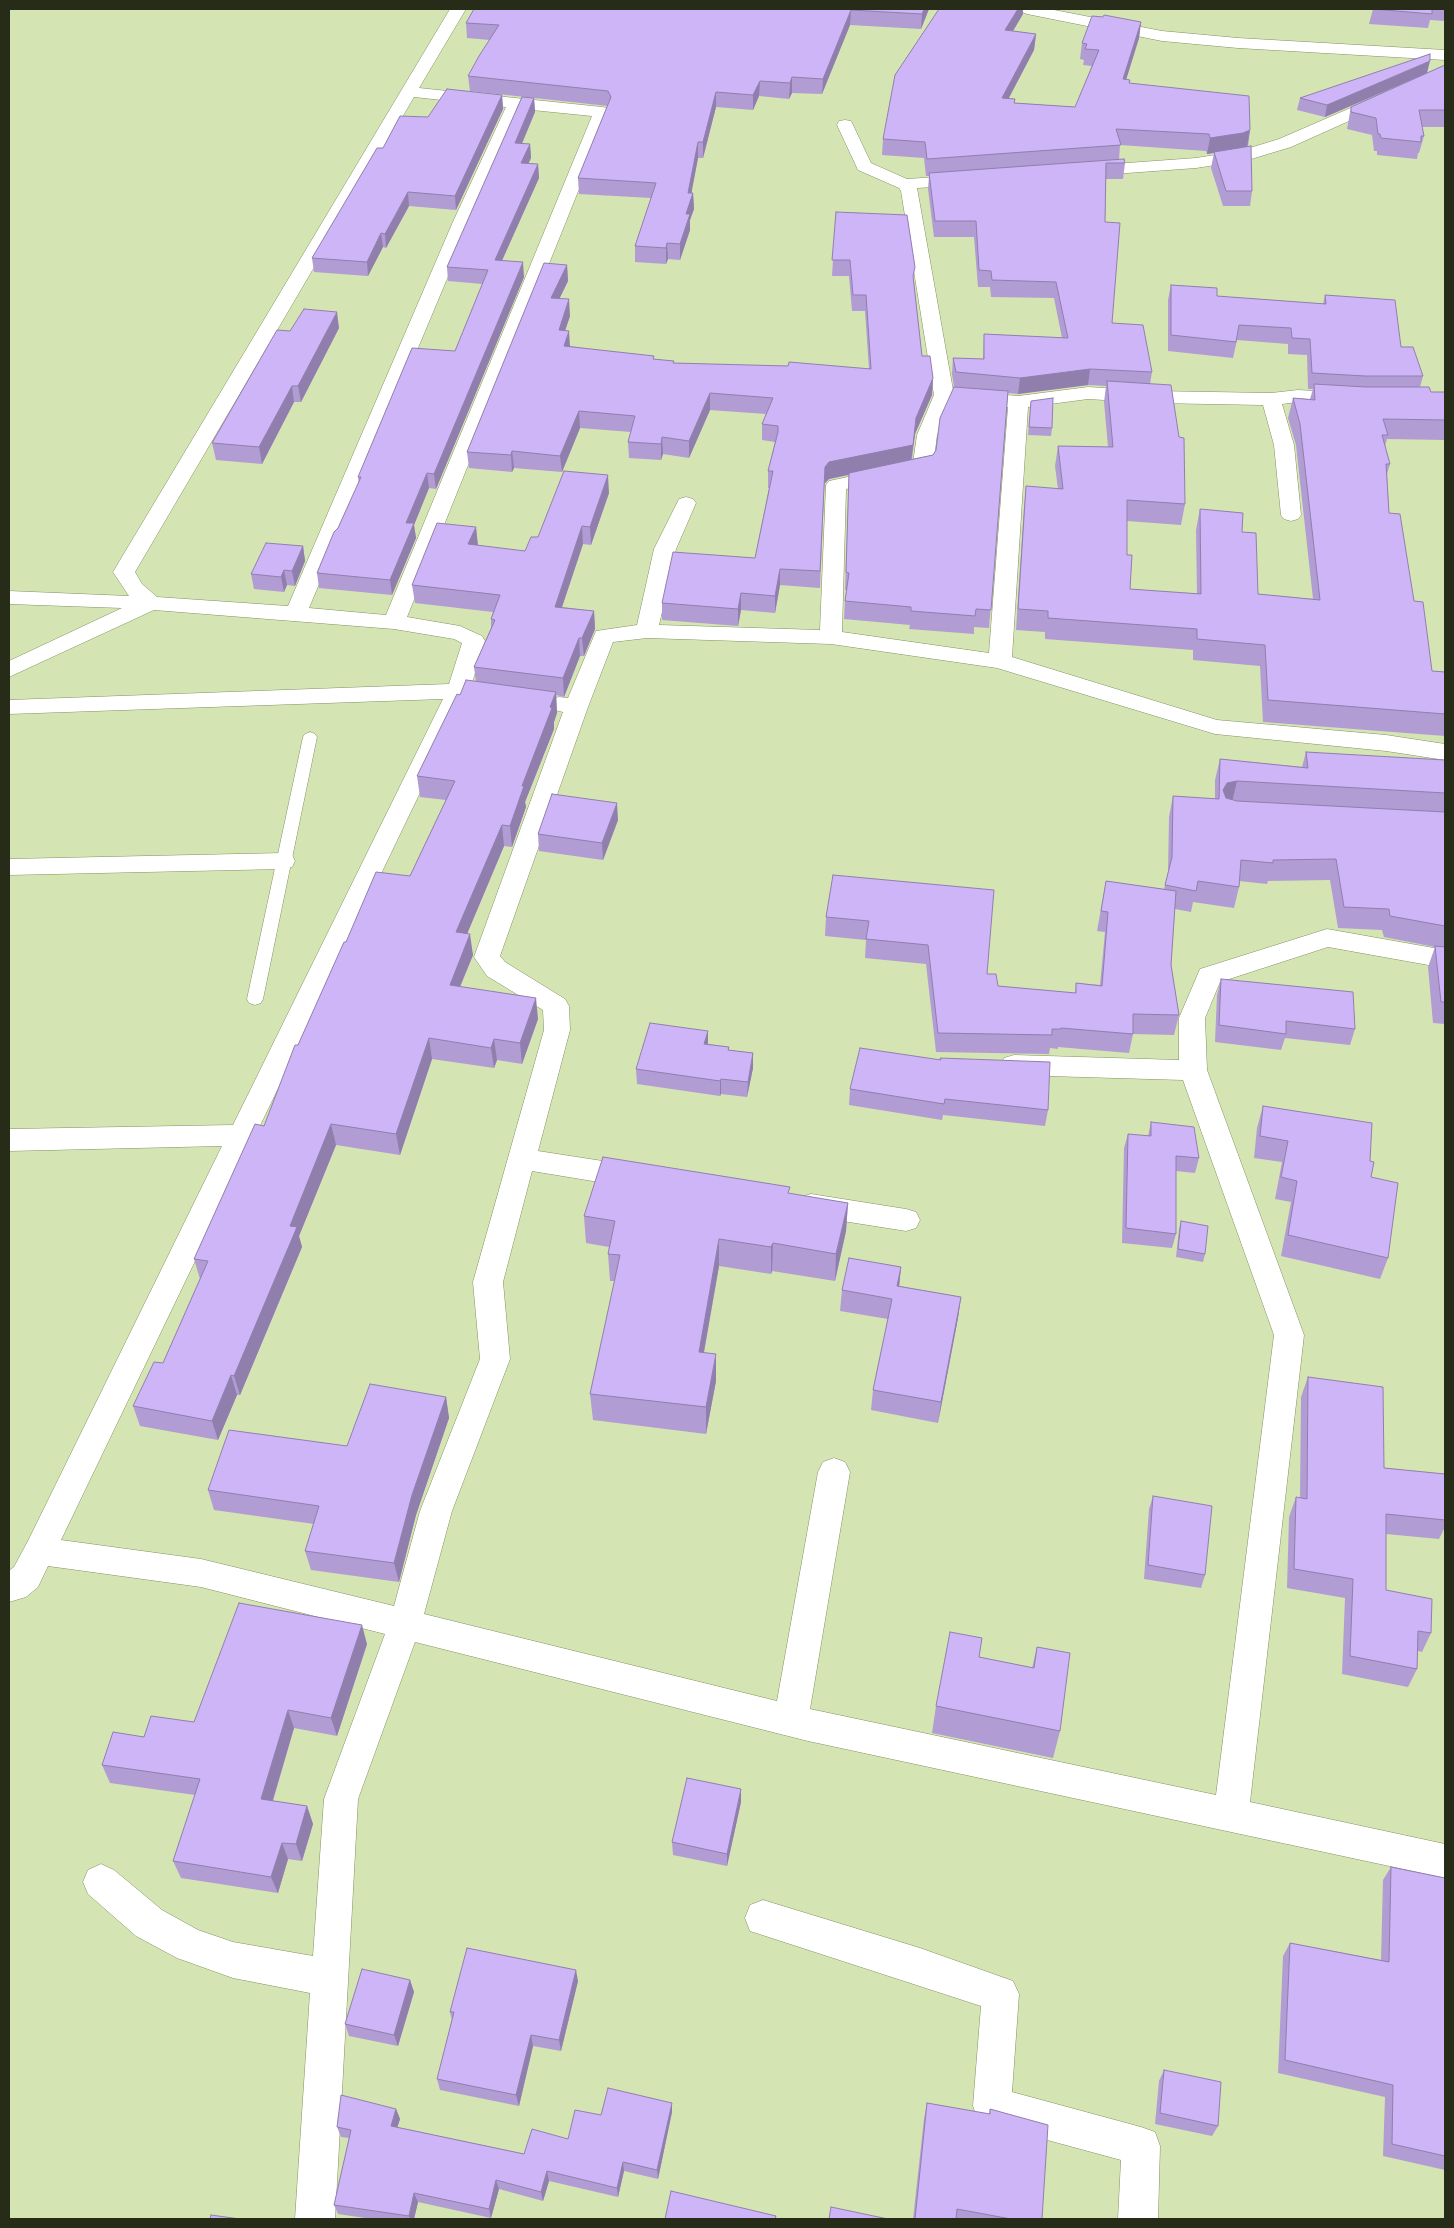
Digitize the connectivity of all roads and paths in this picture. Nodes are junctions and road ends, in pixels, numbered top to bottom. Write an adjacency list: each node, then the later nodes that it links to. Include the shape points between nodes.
1 (458, 9): 5 (street)
2 (1027, 9): 3 (street, via 1162,36)
3 (1445, 55)
4 (1445, 72): 8 (street, via 1285,143 1242,156 1196,163)
5 (408, 92): 6 (street); 18 (street, via 124,572 133,588)
6 (517, 102): 19 (street, via 461,224); 20 (street, via 602,112)
7 (845, 124): 10 (street, via 864,166)
8 (1070, 172)
9 (982, 178): 10 (street)
10 (905, 184): 11 (street, via 910,191)
11 (944, 395): 14 (street); 22 (street, via 927,435 923,467 836,485)
12 (1271, 399): 13 (street, via 1298,396); 14 (street, via 1153,398 1088,393); 16 (street, via 1284,445)
13 (1370, 400)
14 (1018, 402): 23 (street)
15 (686, 503): 21 (street, via 665,549)
16 (1291, 515)
17 (9, 597): 18 (street)
18 (151, 603): 19 (street); 24 (street)
19 (296, 613): 20 (street)
20 (394, 622): 25 (street, via 460,633 474,641)
21 (647, 630): 22 (street); 29 (street, via 604,636)
22 (831, 637): 23 (street)
23 (1000, 661): 31 (street, via 1215,727 1386,743)
24 (9, 670)
25 (458, 692): 26 (street); 28 (street); 38 (street)
26 (497, 696)
27 (537, 702): 29 (street)
28 (9, 707)
29 (576, 707): 40 (street, via 487,957 496,969 556,1006 557,1030)
30 (310, 737): 32 (lane)
31 (1445, 752)
32 (283, 860): 33 (street); 35 (lane)
33 (9, 867)
34 (1445, 959): 37 (street, via 1327,938 1209,976 1192,1018)
35 (255, 1000)
36 (990, 1065): 37 (street)
37 (1193, 1070): 49 (street, via 1289,1335)
38 (242, 1135): 39 (street); 45 (street)
39 (9, 1140)
40 (522, 1159): 41 (street); 47 (street, via 488,1282 495,1359 436,1511)
41 (660, 1181)
42 (788, 1201): 43 (street)
43 (906, 1220)
44 (834, 1472): 48 (street)
45 (39, 1552): 46 (street, via 26,1576 14,1587); 47 (street, via 201,1574)
46 (9, 1587)
47 (405, 1624): 48 (street); 53 (street, via 340,1799)
48 (791, 1721): 49 (street)
49 (1231, 1815): 50 (street)
50 (1445, 1861)
51 (101, 1882): 53 (street, via 149,1923 190,1945 233,1960)
52 (763, 1918): 55 (street, via 1000,1994 992,2106 1141,2146)
53 (330, 1978): 54 (street)
54 (315, 2219)
55 (1138, 2219)

